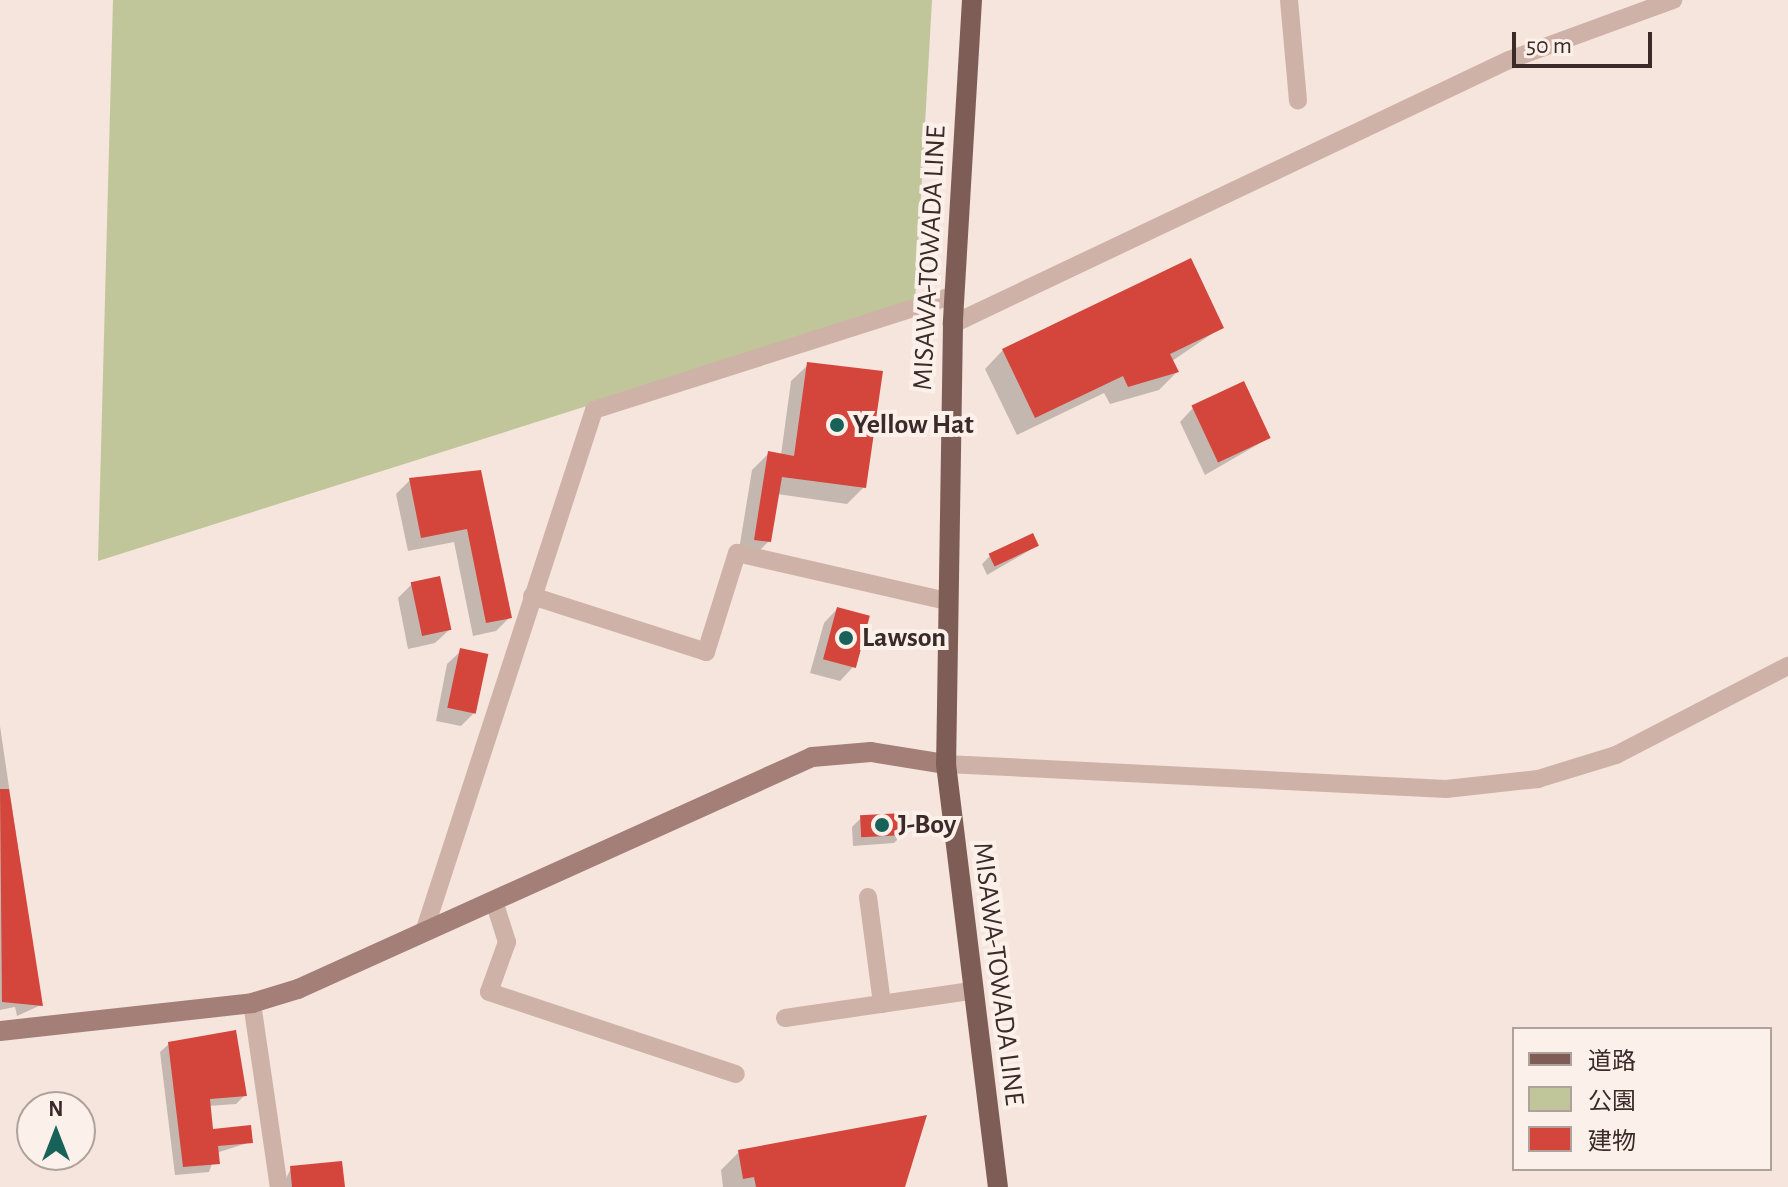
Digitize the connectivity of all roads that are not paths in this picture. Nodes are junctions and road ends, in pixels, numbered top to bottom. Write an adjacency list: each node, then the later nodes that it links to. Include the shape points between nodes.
1 (972, 0): 5 (main road, MISAWA-TOWADA LINE)
2 (1289, 0): 4 (street)
3 (1673, 0): 6 (street, via 1509,60)
4 (1298, 101)
5 (955, 295): 6 (main road, MISAWA-TOWADA LINE); 7 (street, via 594,410)
6 (953, 324): 8 (main road, MISAWA-TOWADA LINE)
7 (532, 596): 8 (street, via 706,652 737,553); 13 (street)
8 (946, 601): 10 (main road, MISAWA-TOWADA LINE)
9 (1788, 666): 10 (street, via 1616,755 1523,781 1431,789)
10 (946, 764): 12 (street, via 839,751 782,765); 14 (main road, MISAWA-TOWADA LINE)
11 (868, 897): 16 (street)
12 (494, 901): 13 (street); 19 (street, via 507,942 489,992)
13 (424, 932): 15 (street)
14 (971, 991): 16 (street); 21 (main road, MISAWA-TOWADA LINE)
15 (252, 1003): 18 (street); 20 (street)
16 (882, 1004): 17 (street)
17 (785, 1018)
18 (0, 1031)
19 (736, 1074)
20 (279, 1187)
21 (998, 1187)

